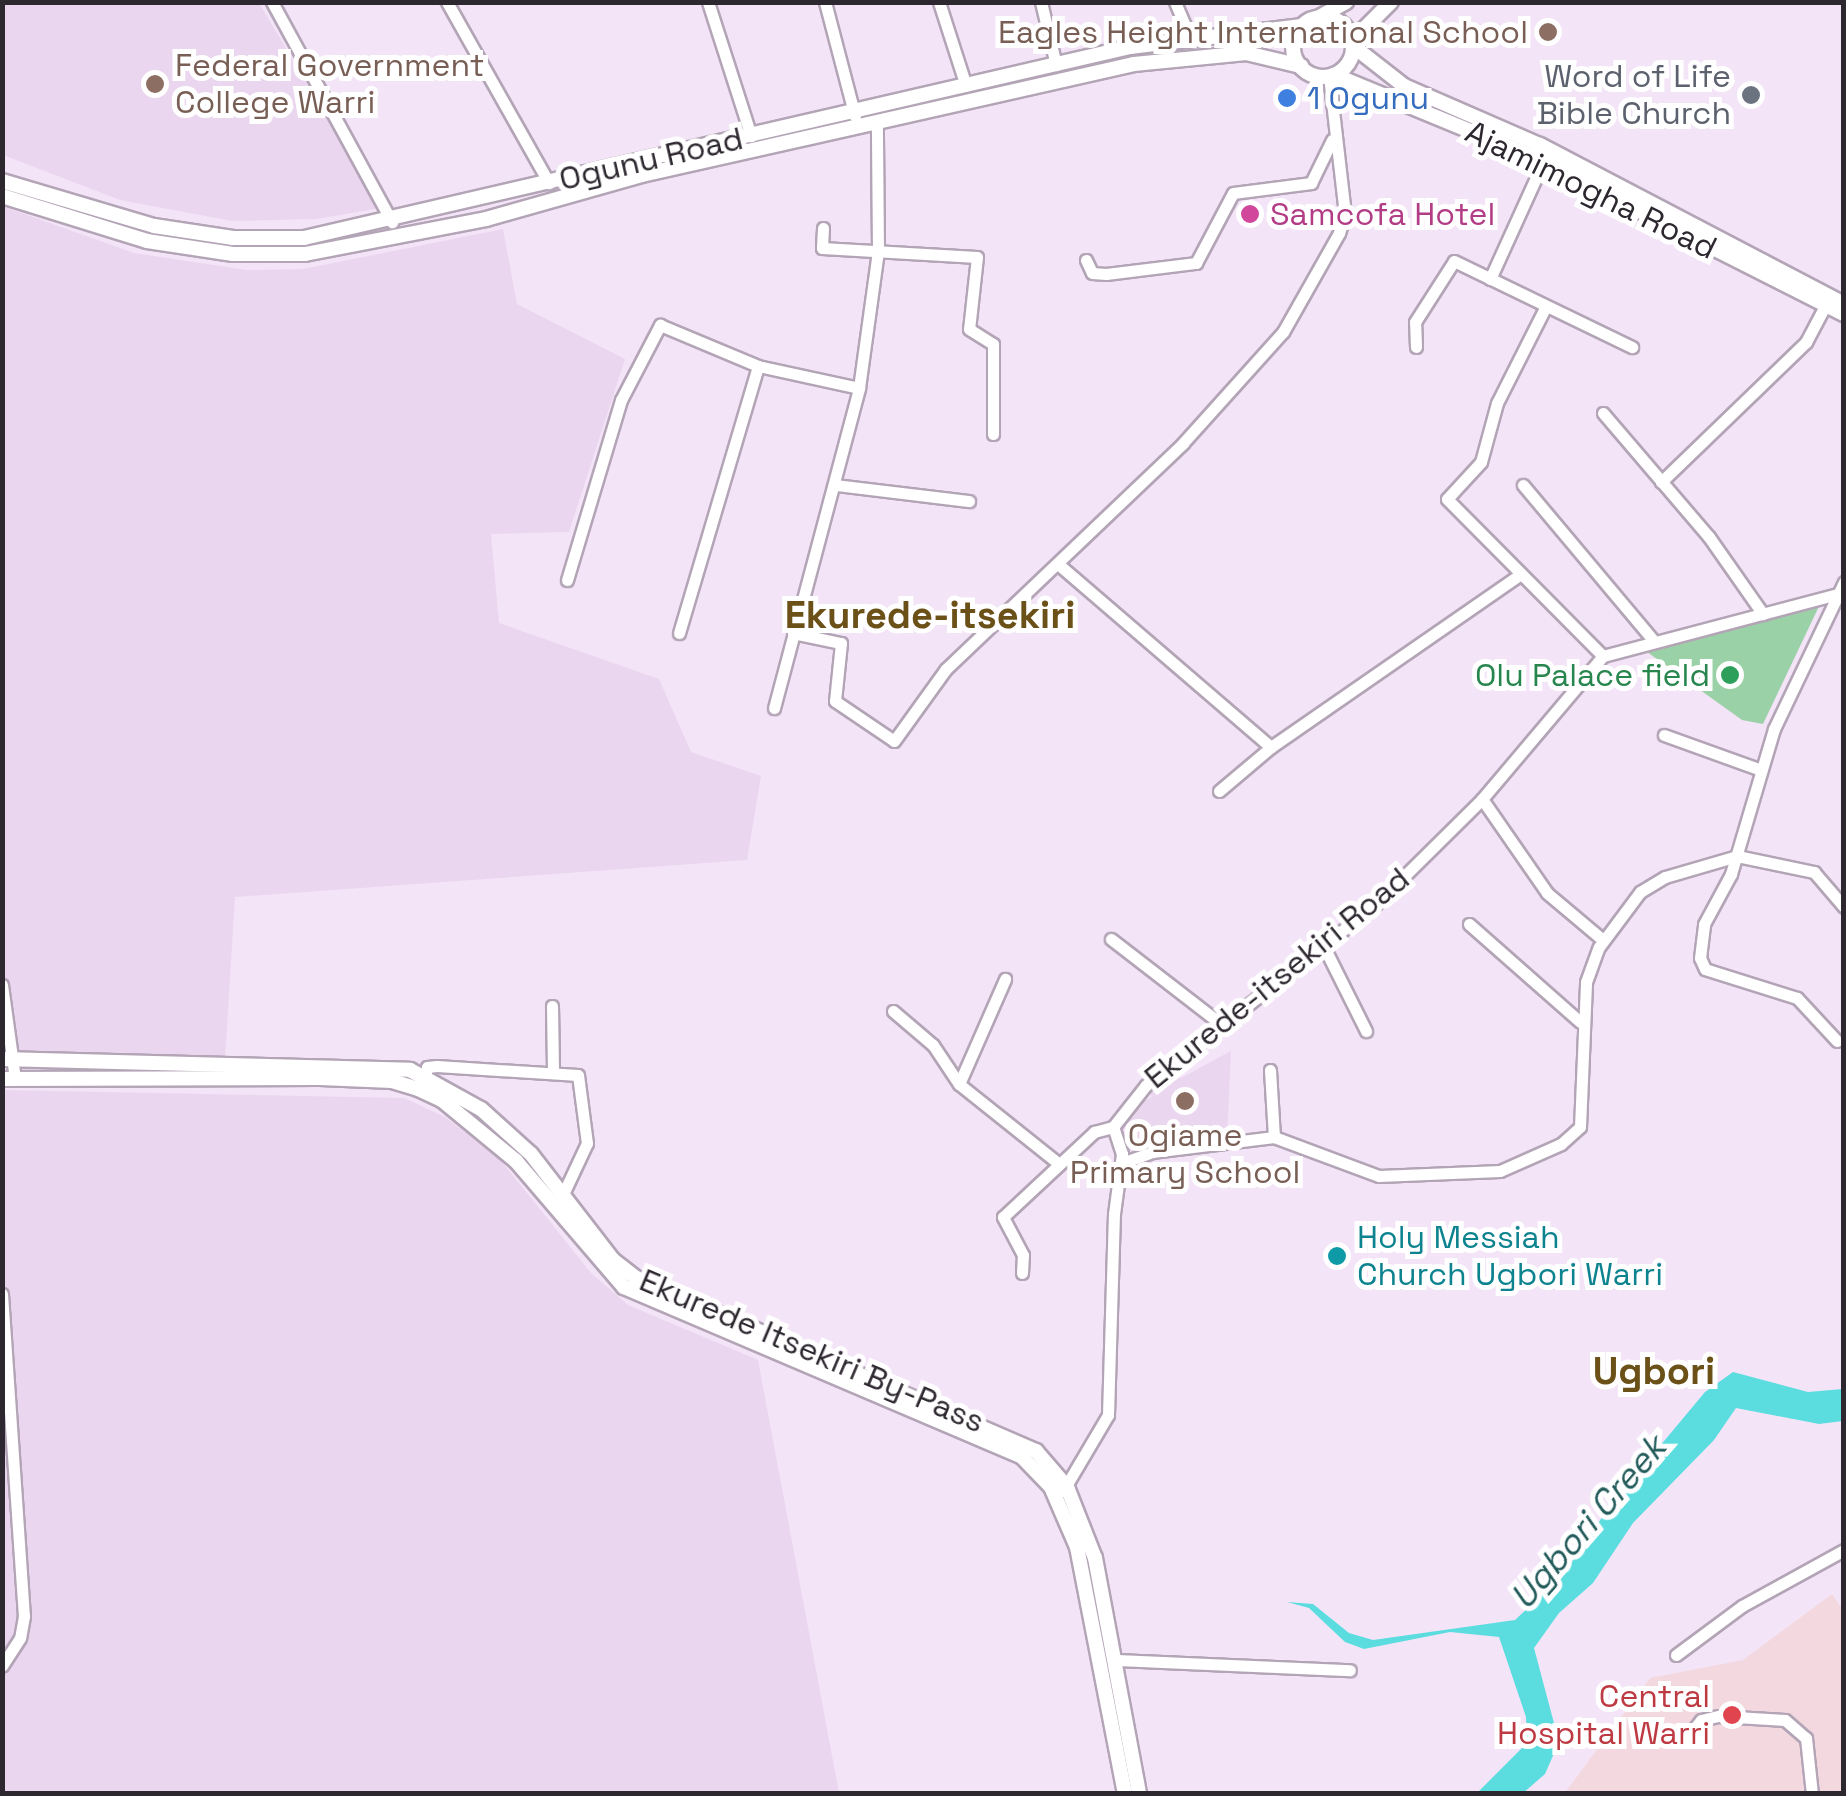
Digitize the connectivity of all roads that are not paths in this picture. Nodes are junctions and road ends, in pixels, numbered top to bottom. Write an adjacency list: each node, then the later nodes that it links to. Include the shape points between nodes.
1 (272, 2): 28 (street)
2 (446, 2): 26 (street)
3 (708, 2): 22 (street)
4 (824, 2): 20 (street)
5 (938, 2): 17 (street)
6 (1041, 2): 14 (street)
7 (1175, 2): 12 (street)
8 (1346, 2): 10 (main road)
9 (1391, 2): 13 (main road)
10 (1318, 18): 11 (main road); 13 (main road, via 1340,22)
11 (1302, 26): 12 (main road, Ogunu Road); 15 (main road, via 1294,42)
12 (1190, 37): 14 (main road, Ogunu Road)
13 (1353, 43): 16 (main road, via 1348,64); 33 (main road, Ajamimogha Road, via 1404,86 1540,145)
14 (1056, 66): 17 (main road, Ogunu Road)
15 (1301, 66): 16 (main road); 19 (main road, Ogunu Road, via 1217,53 1134,64)
16 (1331, 76): 23 (street); 24 (main road, Ajamimogha Road)
17 (966, 86): 18 (main road, Ogunu Road)
18 (920, 98): 19 (main road); 20 (main road, Ogunu Road)
19 (926, 114): 21 (main road, Ogunu Road)
20 (854, 116): 22 (main road, Ogunu Road)
21 (877, 126): 27 (main road, Ogunu Road, via 702,161 432,231 305,254 233,254 147,241); 30 (street)
22 (751, 136): 26 (main road, Ogunu Road)
23 (1332, 140): 31 (street, via 1311,183 1232,193 1196,263 1106,274 1092,273); 47 (street, via 1345,214 1293,317 1182,443)
24 (1544, 162): 32 (street); 34 (main road, Ajamimogha Road)
25 (2, 181): 28 (main road, Ogunu Road, via 105,214 233,238 304,238)
26 (549, 183): 28 (main road, Ogunu Road)
27 (2, 196)
28 (392, 222)
29 (822, 228): 30 (street, via 822,248)
30 (878, 251): 40 (street); 42 (street, via 977,256 969,329 994,344)
31 (1086, 260)
32 (1490, 279): 35 (street); 37 (street, via 1450,262 1416,322)
33 (1844, 304)
34 (1826, 306): 36 (main road, Ajamimogha Road); 43 (street, via 1806,342)
35 (1545, 308): 38 (street); 48 (street, via 1497,403 1481,462 1447,495)
36 (1844, 314)
37 (1416, 347)
38 (1632, 348)
39 (758, 366): 40 (street); 49 (street, via 669,326 655,328 621,400); 52 (street)
40 (859, 388): 45 (street)
41 (1603, 413): 43 (street)
42 (993, 434)
43 (1660, 482): 51 (street)
44 (1523, 485): 54 (street)
45 (836, 486): 46 (street); 53 (street)
46 (969, 501)
47 (1058, 564): 53 (street, via 946,669 894,740 835,701 841,643); 58 (street)
48 (1521, 574): 55 (street); 58 (street)
49 (567, 580)
50 (1840, 588): 51 (street); 59 (street)
51 (1762, 614): 54 (street)
52 (679, 634)
53 (793, 634): 56 (street)
54 (1653, 640): 55 (street)
55 (1602, 656): 61 (street, Ekurede-itsekiri Road)
56 (774, 708)
57 (1664, 734): 59 (street)
58 (1271, 746): 60 (street)
59 (1762, 770): 62 (street)
60 (1219, 790)
61 (1482, 800): 66 (street, via 1548,893); 67 (street, Ekurede-itsekiri Road)
62 (1737, 856): 63 (street, via 1814,872); 66 (street, via 1653,884); 75 (street, via 1704,924 1701,964 1797,998)
63 (1844, 907)
64 (1469, 924): 72 (street)
65 (1110, 939): 73 (street)
66 (1604, 940): 72 (street, via 1586,982)
67 (1324, 947): 73 (street, Ekurede-itsekiri Road); 74 (street)
68 (1005, 979): 81 (street, via 986,1036)
69 (2, 985): 76 (street)
70 (552, 1006): 77 (street)
71 (894, 1011): 81 (street, via 933,1045)
72 (1580, 1022): 83 (street, via 1580,1127 1561,1144 1500,1171 1380,1176)
73 (1221, 1024): 82 (street, Ekurede-itsekiri Road, via 1146,1084)
74 (1366, 1031)
75 (1838, 1041)
76 (8, 1058): 79 (main road, Ekurede Itsekiri By-Pass, via 375,1066); 80 (street)
77 (553, 1070): 79 (street, via 436,1066 427,1067); 86 (street, via 578,1075 586,1121 587,1143)
78 (1270, 1070): 83 (street)
79 (425, 1076): 86 (main road, Ekurede Itsekiri By-Pass, via 481,1110)
80 (9, 1079): 89 (main road, Ekurede Itsekiri By-Pass, via 320,1078 418,1089 442,1100 516,1160 624,1287 1022,1457)
81 (959, 1084): 84 (street)
82 (1113, 1127): 84 (street, via 1094,1132); 85 (street)
83 (1274, 1136): 85 (street, via 1152,1152)
84 (1058, 1163): 87 (street, via 1003,1217 1023,1255)
85 (1122, 1163): 89 (street, via 1108,1414)
86 (564, 1192): 89 (main road, Ekurede Itsekiri By-Pass, via 613,1260 636,1278 996,1430 1036,1451)
87 (1022, 1272)
88 (2, 1294): 93 (street, via 24,1616 20,1638)
89 (1061, 1492): 92 (main road, Ekurede Itsekiri By-Pass, via 1095,1558); 96 (main road, Ekurede Itsekiri By-Pass, via 1088,1594)
90 (1844, 1550): 91 (street, via 1742,1606)
91 (1676, 1654)
92 (1116, 1660): 94 (street); 97 (main road, Ekurede Itsekiri By-Pass)
93 (2, 1666)
94 (1350, 1670)
95 (1689, 1735): 98 (street, via 1701,1720 1719,1716 1784,1720 1806,1738)
96 (1125, 1794)
97 (1139, 1794)
98 (1812, 1794)

